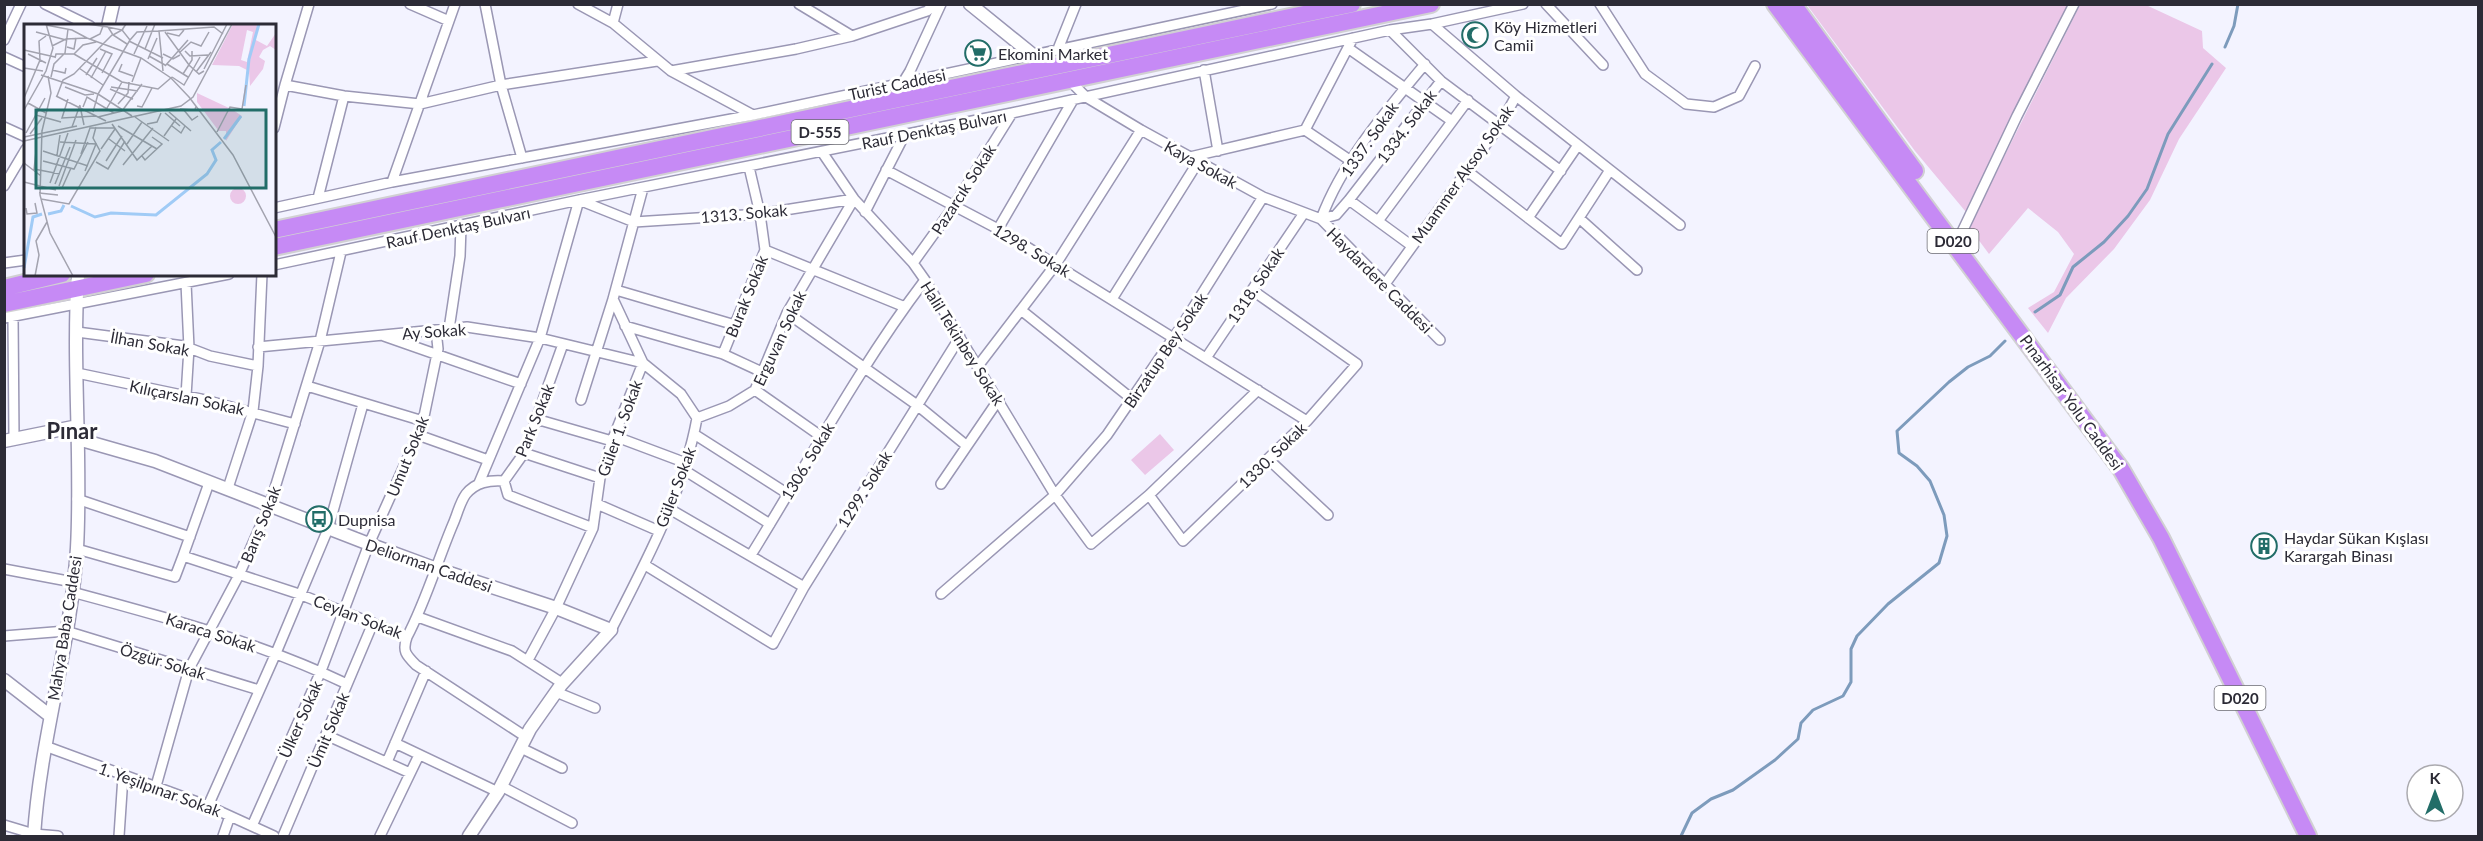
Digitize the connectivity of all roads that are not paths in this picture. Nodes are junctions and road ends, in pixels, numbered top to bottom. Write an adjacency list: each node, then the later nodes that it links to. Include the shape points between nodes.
1 (21, 4): 34 (street)
2 (45, 4): 28 (street)
3 (113, 4): 29 (street)
4 (309, 4): 49 (street)
5 (410, 4): 26 (street)
6 (455, 4): 26 (street)
7 (485, 4): 50 (street)
8 (578, 4): 27 (street)
9 (618, 4): 27 (street)
10 (799, 4): 32 (street)
11 (935, 4): 32 (street, via 927,11)
12 (941, 4): 48 (street)
13 (970, 4): 39 (street)
14 (1076, 4): 36 (street)
15 (1272, 4): 25 (street, Turist Caddesi)
16 (1352, 4): 25 (highway, D-555)
17 (1431, 4): 24 (highway, Rauf Denktaş Bulvarı / D-555)
18 (1523, 4): 30 (street, Rauf Denktaş Bulvarı)
19 (1546, 4): 42 (street)
20 (1600, 4): 43 (street, via 1645,75 1686,104 1714,107 1740,96)
21 (1775, 4): 259 (highway, Pınarhisar Yolu Caddesi / D020, via 2125,474 2161,538)
22 (1793, 4): 103 (highway, Pınarhisar Yolu Caddesi / D020)
23 (2074, 4): 103 (street)
24 (1365, 18): 33 (street); 46 (highway, Rauf Denktaş Bulvarı / D-555)
25 (1241, 19): 36 (street, Turist Caddesi); 39 (highway, D-555)
26 (449, 21): 58 (street)
27 (613, 23): 38 (street)
28 (86, 24)
29 (108, 24)
30 (1432, 24): 31 (street, Rauf Denktaş Bulvarı); 53 (street, Muammer Aksoy Sokak)
31 (1390, 30): 33 (street, Rauf Denktaş Bulvarı); 40 (street)
32 (852, 36): 45 (street)
33 (1355, 37): 35 (street); 44 (street, Rauf Denktaş Bulvarı)
34 (4, 40)
35 (1348, 48): 51 (street); 66 (street)
36 (1058, 49): 39 (street, Turist Caddesi)
37 (4, 57): 41 (street)
38 (657, 61): 45 (street); 50 (street)
39 (1035, 62): 48 (street, Turist Caddesi); 102 (highway, D-555)
40 (1425, 64): 47 (street); 51 (street, 1337. Sokak)
41 (24, 65)
42 (1603, 65)
43 (1755, 66)
44 (1204, 70): 54 (street, Rauf Denktaş Bulvarı); 70 (street)
45 (671, 71): 60 (street)
46 (1070, 81): 54 (street, Kaya Sokak); 105 (highway, Rauf Denktaş Bulvarı / D-555)
47 (1441, 81): 56 (street); 57 (street, 1334. Sokak)
48 (902, 84): 60 (street, Turist Caddesi)
49 (285, 85): 52 (street); 61 (street)
50 (501, 85): 58 (street); 73 (street)
51 (1405, 89): 57 (street); 75 (street, 1337. Sokak)
52 (344, 96): 58 (street); 85 (street)
53 (1516, 96): 63 (street, Muammer Aksoy Sokak); 69 (street)
54 (1086, 97): 55 (street, Rauf Denktaş Bulvarı); 65 (street, Kaya Sokak)
55 (1073, 100): 59 (street, Rauf Denktaş Bulvarı); 101 (street)
56 (1468, 100): 62 (street); 63 (street)
57 (1424, 103): 62 (street); 88 (street, 1334. Sokak)
58 (420, 104): 81 (street)
59 (1012, 113): 67 (street, Rauf Denktaş Bulvarı); 89 (street, Pazarcık Sokak)
60 (753, 115): 73 (street, Turist Caddesi)
61 (276, 120)
62 (1452, 121): 97 (street)
63 (1500, 125): 78 (street, Muammer Aksoy Sokak); 80 (street)
64 (4, 127): 68 (street)
65 (1141, 130): 74 (street, Kaya Sokak); 111 (street)
66 (1305, 130): 70 (street); 75 (street)
67 (905, 134): 72 (street, Rauf Denktaş Bulvarı); 77 (street)
68 (24, 136)
69 (1578, 145): 79 (street); 80 (street)
70 (1218, 151): 74 (street)
71 (24, 152): 82 (street)
72 (822, 152): 76 (street, Rauf Denktaş Bulvarı); 87 (street, Halil Tekinbey Sokak)
73 (522, 158): 81 (street, Turist Caddesi)
74 (1194, 160): 84 (street, Kaya Sokak); 127 (street)
75 (1351, 161): 96 (street, 1337. Sokak)
76 (750, 167): 83 (street, Rauf Denktaş Bulvarı); 93 (street, Burak Sokak)
77 (886, 170): 89 (street, 1298. Sokak); 91 (street)
78 (1466, 170): 94 (street); 104 (street, Muammer Aksoy Sokak)
79 (1610, 170): 95 (street); 99 (street)
80 (1561, 171): 94 (street)
81 (392, 182): 85 (street, Turist Caddesi)
82 (4, 186)
83 (643, 188): 86 (street, Rauf Denktaş Bulvarı); 98 (street)
84 (1263, 197): 92 (street, Kaya Sokak); 140 (street, Birzatup Bey Sokak)
85 (318, 198): 90 (street, Turist Caddesi)
86 (579, 200): 98 (street); 100 (street, Rauf Denktaş Bulvarı); 139 (street)
87 (854, 200): 91 (street, Halil Tekinbey Sokak); 93 (street, 1313. Sokak); 113 (street, Erguvan Sokak)
88 (1349, 200): 96 (street, 1334. Sokak, via 1336,215); 97 (street)
89 (954, 206): 101 (street, 1298. Sokak); 110 (street, Pazarcık Sokak)
90 (276, 208)
91 (865, 212): 110 (street, Halil Tekinbey Sokak)
92 (1304, 213): 96 (street, Kaya Sokak); 125 (street, 1318. Sokak)
93 (760, 214): 98 (street, 1313. Sokak); 106 (street, Burak Sokak)
94 (1528, 218): 95 (street, via 1562,244)
95 (1579, 218): 114 (street)
96 (1321, 219): 122 (street, Haydardere Caddesi)
97 (1378, 221): 104 (street)
98 (634, 222): 126 (street)
99 (1680, 225)
100 (461, 226): 107 (street, Rauf Denktaş Bulvarı); 134 (street)
101 (998, 229): 111 (street, 1298. Sokak)
102 (276, 230)
103 (1961, 234): 260 (highway, Pınarhisar Yolu Caddesi / D020, via 2113,436 2151,496)
104 (1412, 246): 122 (street, Muammer Aksoy Sokak)
105 (276, 247)
106 (765, 250): 113 (street); 132 (street, Burak Sokak)
107 (341, 252): 112 (street, Rauf Denktaş Bulvarı); 142 (street, Barış Sokak)
108 (24, 260): 109 (street)
109 (4, 263)
110 (913, 263): 120 (street, Halil Tekinbey Sokak)
111 (1056, 264): 127 (street, 1298. Sokak); 129 (street)
112 (276, 265)
113 (813, 268): 128 (street); 130 (street, Erguvan Sokak)
114 (1637, 270)
115 (54, 276): 123 (highway)
116 (64, 276): 124 (street)
117 (137, 276): 124 (highway)
118 (219, 276): 121 (street)
119 (262, 276): 144 (street)
120 (925, 280): 128 (street); 138 (street, Halil Tekinbey Sokak)
121 (186, 283): 124 (street); 145 (street)
122 (1385, 284): 141 (street, Haydardere Caddesi)
123 (4, 288)
124 (77, 290): 131 (highway); 136 (street, Mahya Baba Caddesi)
125 (1252, 290): 149 (street, 1318. Sokak); 171 (street, 1330. Sokak, via 1357,364)
126 (614, 294): 132 (street); 133 (street); 146 (street)
127 (1112, 299): 140 (street, 1298. Sokak)
128 (905, 307): 153 (street)
129 (1021, 310): 152 (street); 164 (street)
130 (787, 312): 153 (street); 154 (street, Erguvan Sokak)
131 (7, 313): 156 (street)
132 (735, 325): 147 (street, Burak Sokak)
133 (625, 326): 147 (street); 150 (street)
134 (449, 329): 135 (street, Ay Sokak); 139 (street, Ay Sokak, via 467,327)
135 (436, 330): 137 (street, Ay Sokak); 148 (street, Umut Sokak)
136 (77, 332): 145 (street, İlhan Sokak); 155 (street, Mahya Baba Caddesi)
137 (382, 335): 142 (street, Ay Sokak); 148 (street)
138 (960, 337): 152 (street, Halil Tekinbey Sokak); 166 (street, 1299. Sokak)
139 (540, 338): 143 (street, Ay Sokak); 157 (street)
140 (1174, 338): 149 (street, 1298. Sokak); 164 (street, Birzatup Bey Sokak)
141 (1440, 340)
142 (320, 341): 144 (street, Ay Sokak); 158 (street, Barış Sokak)
143 (564, 344): 146 (street, Ay Sokak); 169 (street, Park Sokak)
144 (258, 347): 151 (street)
145 (189, 348): 151 (street, İlhan Sokak); 161 (street)
146 (596, 353): 150 (street, Ay Sokak); 162 (street)
147 (723, 354): 154 (street)
148 (437, 355): 157 (street); 170 (street, Umut Sokak)
149 (1206, 358): 160 (street, 1298. Sokak)
150 (643, 363): 168 (street, via 681,394); 177 (street, Güler 1. Sokak)
151 (258, 366): 167 (street)
152 (978, 366): 163 (street, Halil Tekinbey Sokak)
153 (864, 367): 166 (street); 176 (street, 1306. Sokak)
154 (764, 373): 159 (street, Erguvan Sokak)
155 (77, 374): 161 (street, Kılıçarslan Sokak); 173 (street, Mahya Baba Caddesi)
156 (8, 382): 178 (street)
157 (521, 384): 182 (street)
158 (307, 386): 165 (street); 172 (street, Barış Sokak)
159 (755, 390): 168 (street, Erguvan Sokak); 176 (street)
160 (1258, 390): 171 (street, 1298. Sokak); 192 (street)
161 (186, 396): 167 (street, Kılıçarslan Sokak)
162 (581, 399)
163 (999, 399): 179 (street); 191 (street, Halil Tekinbey Sokak)
164 (1132, 399): 191 (street, Birzatup Bey Sokak, via 1107,435)
165 (363, 404): 170 (street); 200 (street)
166 (917, 405): 179 (street); 212 (street, 1299. Sokak)
167 (253, 411): 172 (street, Kılıçarslan Sokak); 189 (street)
168 (698, 418): 174 (street, Güler Sokak)
169 (536, 419): 177 (street); 180 (street, Park Sokak)
170 (423, 421): 175 (street, Umut Sokak)
171 (1307, 421): 181 (street, 1330. Sokak)
172 (295, 424): 194 (street, Barış Sokak)
173 (78, 433): 178 (street, Deliorman Caddesi); 186 (street, Deliorman Caddesi); 193 (street, Mahya Baba Caddesi)
174 (694, 434): 183 (street, Güler Sokak); 190 (street)
175 (418, 435): 182 (street); 203 (street, Umut Sokak)
176 (822, 437): 190 (street, 1306. Sokak)
177 (613, 439): 183 (street); 184 (street, Güler 1. Sokak)
178 (8, 440)
179 (967, 446): 188 (street)
180 (524, 453): 184 (street); 185 (street, Park Sokak)
181 (1268, 459): 192 (street, 1330. Sokak, via 1183,541); 197 (street)
182 (488, 460): 187 (street)
183 (685, 467): 196 (street, Güler Sokak); 198 (street)
184 (600, 478): 195 (street, Güler 1. Sokak)
185 (504, 481): 187 (street); 199 (street, via 508,495)
186 (209, 483): 189 (street, Deliorman Caddesi); 202 (street)
187 (479, 483): 208 (street, via 466,495)
188 (941, 484)
189 (228, 488): 194 (street, Deliorman Caddesi)
190 (788, 494): 198 (street, 1306. Sokak)
191 (1055, 495): 192 (street, Halil Tekinbey Sokak, via 1090,544); 214 (street, Birzatup Bey Sokak)
192 (1149, 495)
193 (77, 499): 202 (street); 204 (street, Mahya Baba Caddesi)
194 (270, 504): 200 (street, Deliorman Caddesi); 210 (street, Barış Sokak)
195 (597, 504): 199 (street, Güler 1. Sokak); 201 (street)
196 (668, 508): 201 (street, Güler Sokak); 205 (street)
197 (1328, 514)
198 (770, 524): 205 (street, 1306. Sokak)
199 (593, 528): 215 (street, Güler 1. Sokak)
200 (328, 529): 203 (street, Deliorman Caddesi); 213 (street)
201 (659, 531): 207 (street, Güler Sokak)
202 (190, 537): 206 (street)
203 (369, 544): 208 (street, Deliorman Caddesi); 216 (street, Umut Sokak)
204 (77, 549): 206 (street, via 175,578); 211 (street, Mahya Baba Caddesi)
205 (751, 555): 212 (street)
206 (183, 556): 210 (street, Ceylan Sokak)
207 (645, 565): 212 (street, 1299. Sokak, via 773,644); 220 (street, Güler Sokak)
208 (434, 568): 215 (street, Deliorman Caddesi); 217 (street, Ceylan Sokak)
209 (4, 569): 211 (street, Karaca Sokak)
210 (239, 575): 213 (street, Ceylan Sokak); 219 (street, Barış Sokak)
211 (72, 587): 219 (street, Karaca Sokak); 221 (street, Mahya Baba Caddesi)
212 (804, 587)
213 (299, 594): 216 (street, Ceylan Sokak); 224 (street)
214 (941, 594)
215 (556, 608): 220 (street, Deliorman Caddesi); 225 (street, Güler 1. Sokak)
216 (345, 612): 218 (street, Ceylan Sokak); 227 (street, Ülker Sokak)
217 (418, 617): 223 (street, Ceylan Sokak); 225 (street)
218 (373, 623): 223 (street, Ceylan Sokak); 230 (street, Ümit Sokak)
219 (210, 630): 224 (street, Karaca Sokak); 226 (street, Barış Sokak)
220 (611, 630): 231 (street)
221 (66, 631): 222 (street); 226 (street, Özgür Sokak); 234 (street, Mahya Baba Caddesi)
222 (4, 636)
223 (407, 637): 228 (street, via 405,654)
224 (276, 653): 227 (street, Karaca Sokak); 232 (street)
225 (528, 660): 231 (street)
226 (189, 669): 232 (street, Özgür Sokak); 244 (street, Barış Sokak)
227 (321, 671): 230 (street, Karaca Sokak); 250 (street, Ülker Sokak)
228 (426, 671): 236 (street); 237 (street)
229 (4, 680): 234 (street)
230 (347, 684): 235 (street, Ümit Sokak)
231 (559, 688): 233 (street); 236 (street)
232 (259, 690): 246 (street)
233 (595, 708)
234 (50, 715): 238 (street, Mahya Baba Caddesi)
235 (326, 735): 240 (street); 256 (street, Ümit Sokak)
236 (523, 742): 241 (street); 245 (street)
237 (396, 743): 239 (street); 240 (street)
238 (45, 746): 243 (street, 1. Yeşilpınar Sokak); 251 (street, Mahya Baba Caddesi)
239 (419, 755): 242 (street); 245 (street)
240 (387, 762): 242 (street)
241 (562, 768)
242 (410, 773): 257 (street)
243 (123, 776): 244 (street, 1. Yeşilpınar Sokak); 253 (street)
244 (156, 786): 246 (street, 1. Yeşilpınar Sokak)
245 (500, 789): 248 (street); 258 (street)
246 (208, 806): 247 (street, 1. Yeşilpınar Sokak)
247 (230, 816): 250 (street, 1. Yeşilpınar Sokak); 254 (street)
248 (572, 823)
249 (4, 825): 251 (street)
250 (252, 826): 255 (street, 1. Yeşilpınar Sokak)
251 (34, 835): 252 (street)
252 (58, 837)
253 (119, 837)
254 (223, 837)
255 (274, 837)
256 (283, 837)
257 (380, 837)
258 (469, 837)
259 (2308, 837)
260 (2321, 837)

